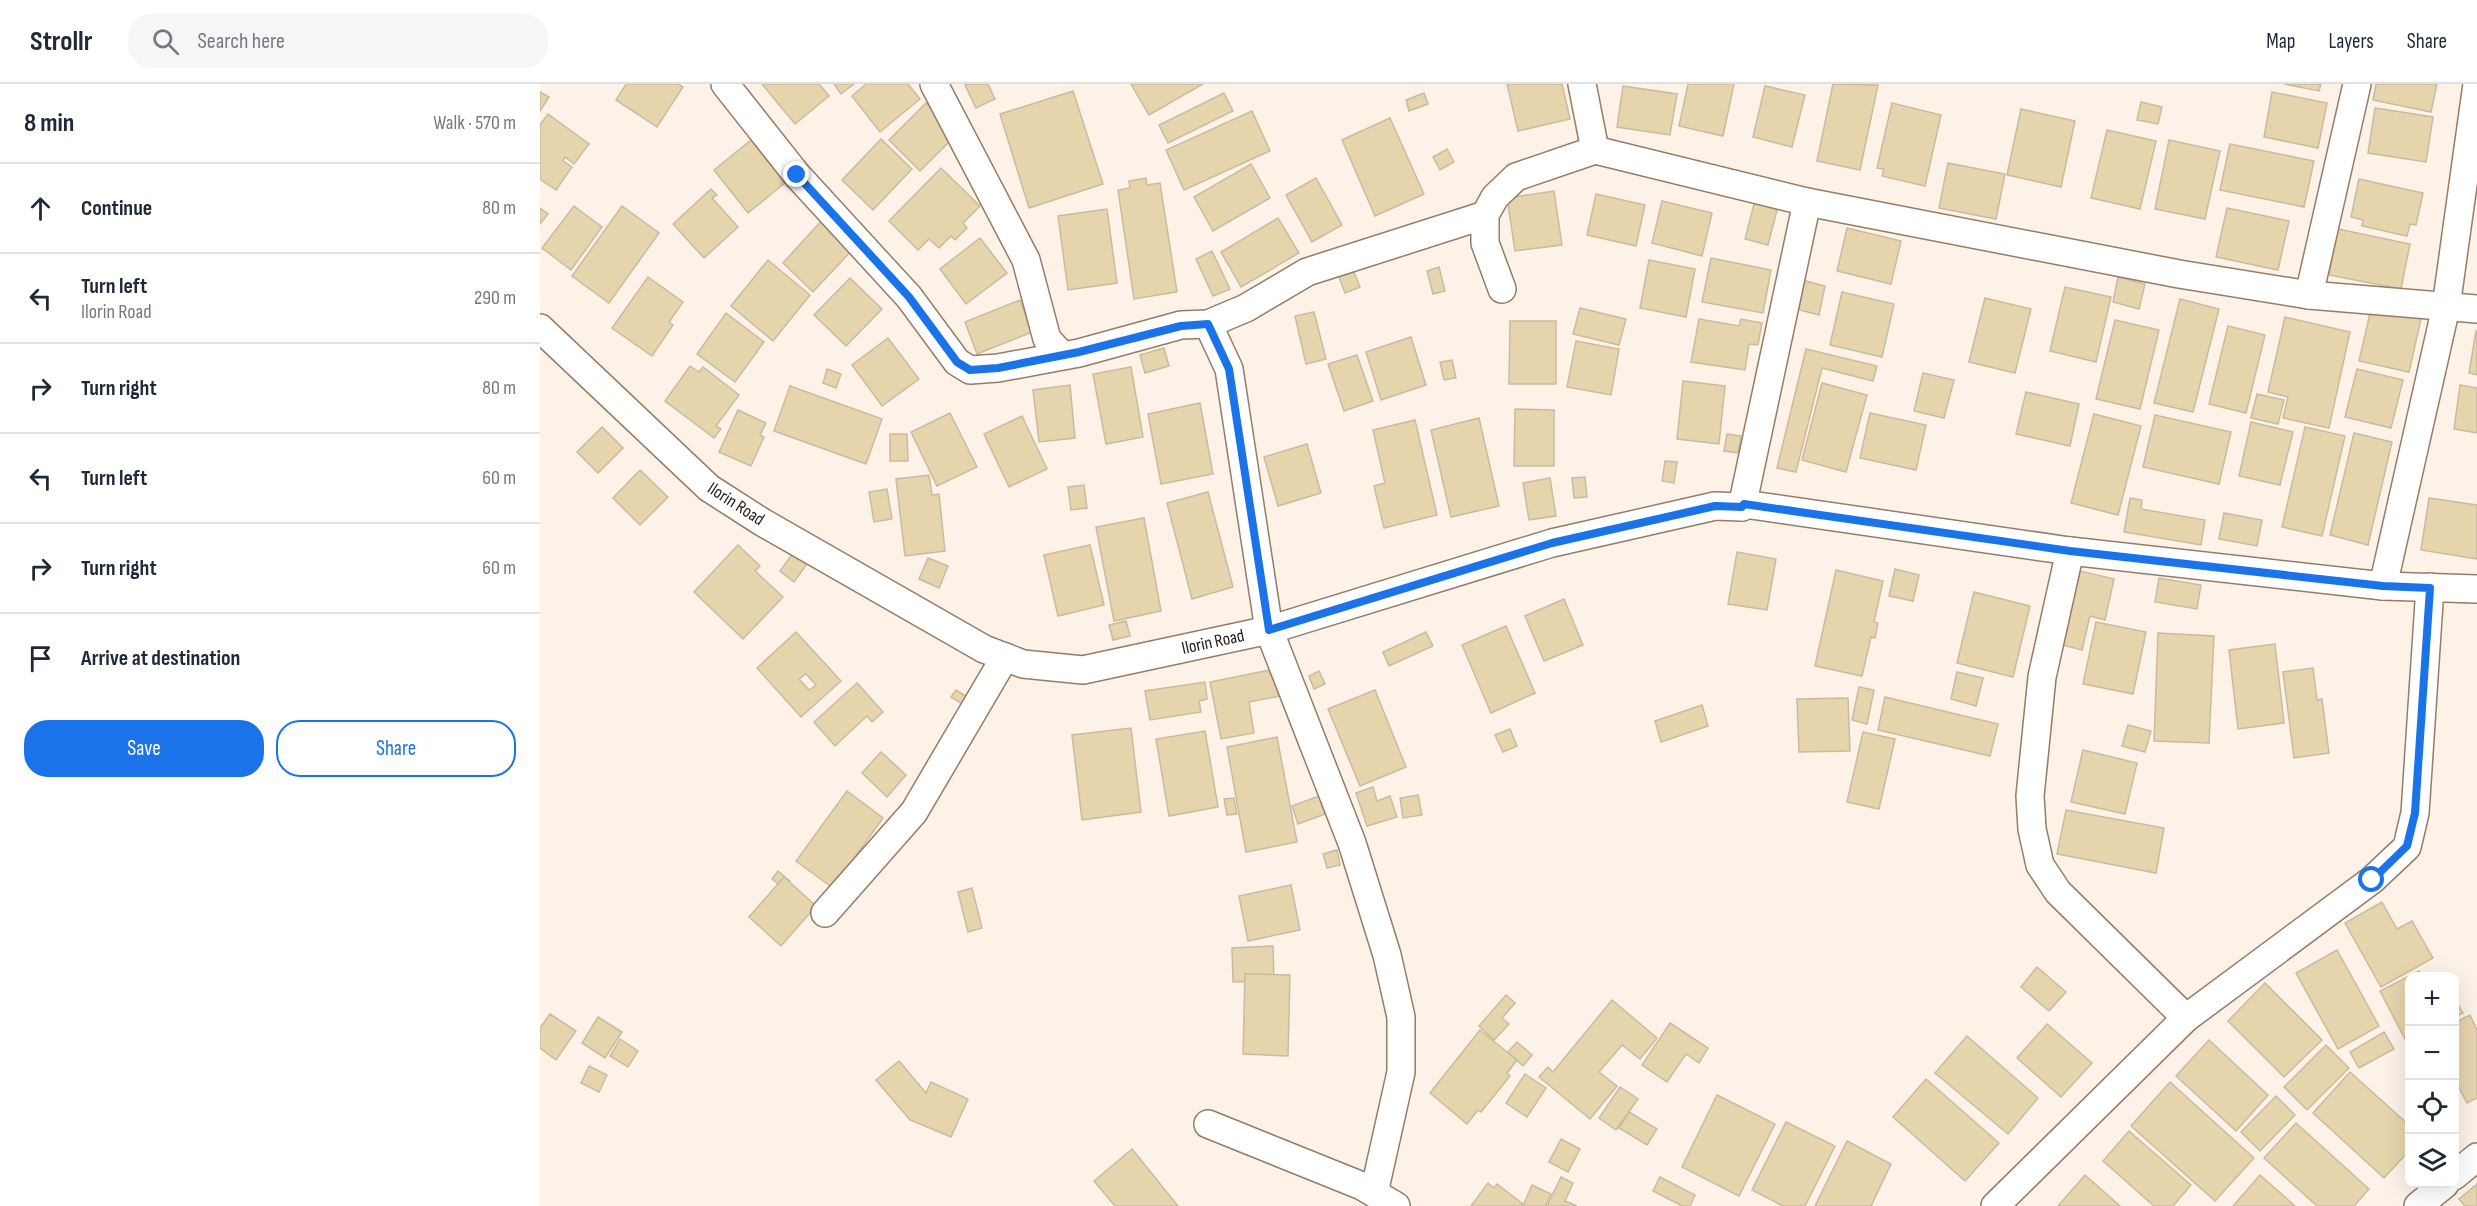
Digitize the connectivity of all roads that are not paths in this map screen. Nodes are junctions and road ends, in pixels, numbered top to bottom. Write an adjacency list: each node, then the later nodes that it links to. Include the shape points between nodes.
1 (725, 84): 15 (street, via 797,175 909,297 957,362 970,370)
2 (934, 84): 15 (street, via 1026,260 1047,339)
3 (1582, 84): 6 (street)
4 (2357, 84): 10 (street)
5 (2477, 84): 11 (street)
6 (1594, 150): 7 (street); 8 (street, via 1516,177 1495,197)
7 (1807, 202): 10 (street, via 2047,250); 16 (street)
8 (1485, 215): 9 (street, via 1485,243); 13 (street, via 1307,272 1246,308)
9 (1502, 289)
10 (2310, 295): 11 (street)
11 (2446, 307): 12 (street); 18 (street)
12 (2477, 309)
13 (1208, 324): 15 (street, via 1181,326); 21 (street, via 1229,369)
14 (540, 328): 22 (street, Ilorin Road, via 709,488 984,649)
15 (1062, 355)
16 (1742, 507): 17 (street, Ilorin Road, via 1744,504); 21 (street, Ilorin Road, via 1715,506 1552,543)
17 (2070, 551): 18 (street, Ilorin Road); 24 (street, via 2042,677 2030,796 2031,829 2040,865 2058,892)
18 (2383, 586): 19 (street, Ilorin Road)
19 (2430, 588): 20 (street, Ilorin Road); 24 (street, via 2415,813 2407,846 2372,880)
20 (2477, 589)
21 (1269, 630): 22 (street, Ilorin Road, via 1083,670 1023,664); 29 (street, via 1352,843 1387,955 1401,1017 1401,1072)
22 (1005, 657): 23 (street, via 914,812)
23 (825, 913)
24 (2186, 1018): 30 (street)
25 (1208, 1124): 29 (street)
26 (2477, 1157): 27 (street)
27 (2459, 1172)
28 (2440, 1188): 31 (street)
29 (1385, 1200)
30 (1995, 1206)
31 (2418, 1206)

